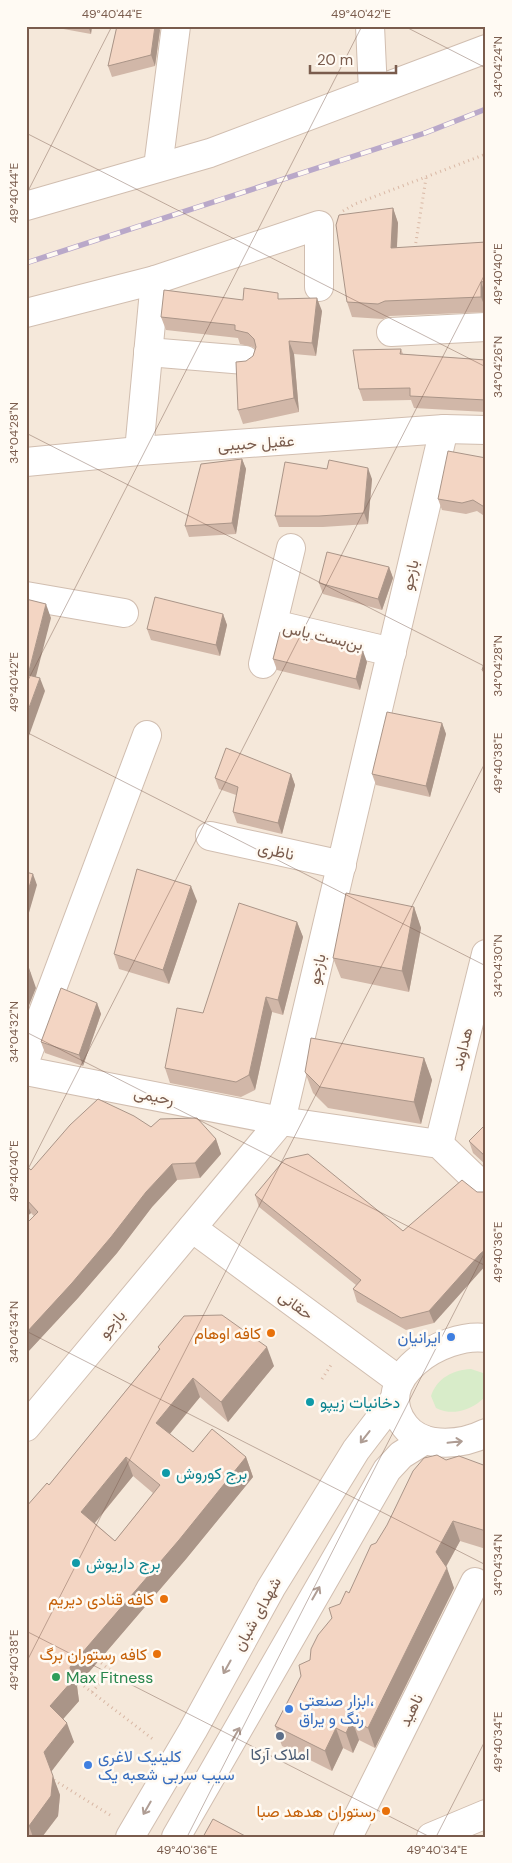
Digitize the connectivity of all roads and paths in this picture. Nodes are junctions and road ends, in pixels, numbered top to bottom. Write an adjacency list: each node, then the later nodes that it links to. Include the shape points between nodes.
1 (176, 26): 6 (street)
2 (370, 26): 4 (street)
3 (486, 48): 4 (street)
4 (373, 91): 6 (street, via 210,152)
5 (486, 154): 7 (path)
6 (158, 167): 8 (street)
7 (426, 177): 9 (path, via 355,204); 10 (path)
8 (26, 206)
9 (319, 225): 11 (street); 12 (street)
10 (415, 252)
11 (155, 280): 13 (street); 16 (street)
12 (319, 287)
13 (26, 313)
14 (486, 327): 15 (street)
15 (391, 332)
16 (148, 352): 17 (street); 20 (street)
17 (245, 360)
18 (444, 429): 19 (street, عقیل حبیبی); 20 (street, عقیل حبیبی); 26 (street, بازجو)
19 (486, 430)
20 (139, 451): 21 (street, عقیل حبیبی)
21 (26, 462)
22 (291, 548): 25 (street, بن‌بست یاس)
23 (26, 596): 24 (street)
24 (124, 613)
25 (272, 624): 26 (street, بن‌بست یاس); 27 (street)
26 (392, 652): 30 (street, بازجو)
27 (263, 664)
28 (147, 735): 33 (street)
29 (210, 836): 30 (street, ناظری)
30 (342, 865): 35 (street, بازجو)
31 (486, 954): 32 (street, هداوند)
32 (475, 1042): 36 (street, هداوند)
33 (26, 1058)
34 (26, 1071): 35 (street, رحیمی)
35 (281, 1121): 36 (street, رحیمی); 38 (street, بازجو)
36 (439, 1144): 37 (street)
37 (486, 1189)
38 (192, 1228): 40 (street, حقانی); 41 (street, بازجو)
39 (483, 1335): 40 (street, شهدای شبان, via 451,1342 425,1354 410,1366)
40 (397, 1390): 43 (street, via 398,1417 409,1432); 48 (street, شهدای شبان, one-way to 48, via 271,1588)
41 (26, 1427)
42 (486, 1433): 43 (street, one-way to 42, via 443,1443 462,1441)
43 (425, 1440): 52 (street, one-way to 43, via 387,1470 401,1455)
44 (475, 1582): 53 (street, ناهید)
45 (99, 1661): 47 (path, via 111,1671)
46 (80, 1683): 47 (path)
47 (92, 1692): 48 (path)
48 (176, 1758): 51 (street, شهدای شبان, one-way to 51)
49 (54, 1780): 51 (path)
50 (486, 1814): 54 (street)
51 (131, 1834)
52 (176, 1837)
53 (348, 1837)
54 (430, 1837)

